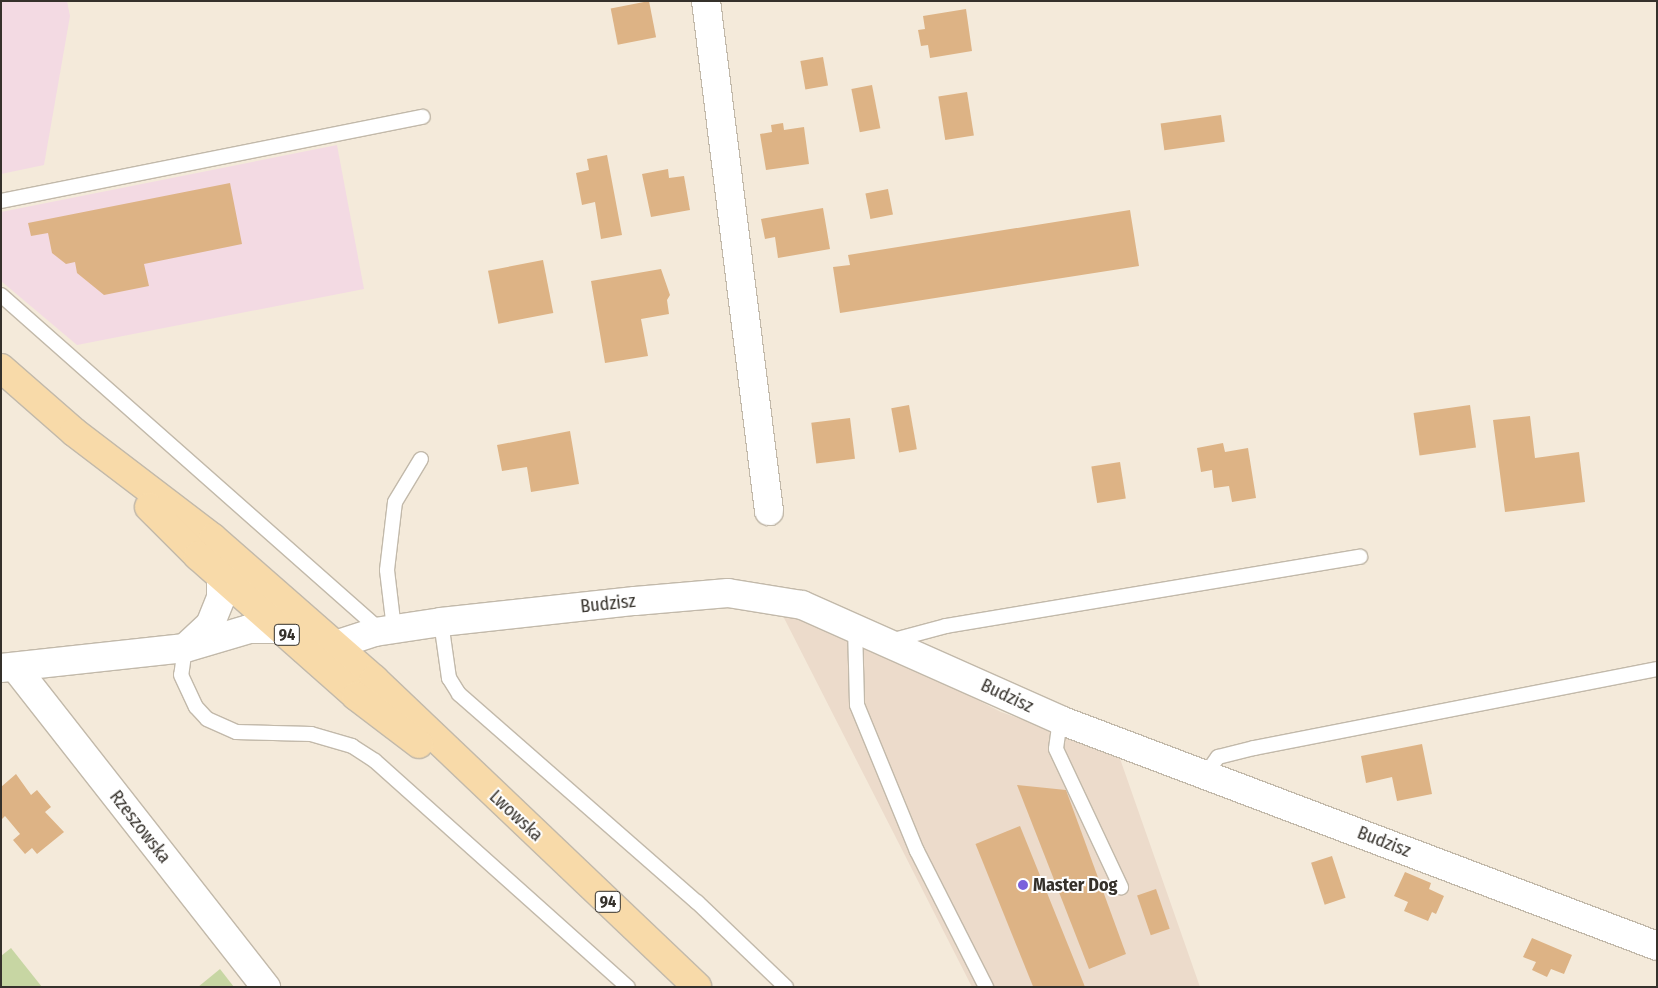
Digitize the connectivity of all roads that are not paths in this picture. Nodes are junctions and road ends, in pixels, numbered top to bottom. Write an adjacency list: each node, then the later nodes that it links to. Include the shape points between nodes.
1 (706, 1): 8 (street)
2 (423, 116): 3 (lane)
3 (1, 201)
4 (3, 301): 14 (lane)
5 (1, 368): 6 (main road, 94)
6 (74, 432): 10 (main road, 94); 16 (main road, 94, via 213,538)
7 (421, 459): 14 (lane, via 395,502 387,570)
8 (769, 511)
9 (1360, 557): 15 (lane, via 946,626)
10 (221, 576): 13 (main road, 94); 17 (street, via 221,598 210,625)
11 (441, 622): 12 (street, Budzisz, via 728,593 802,605); 14 (street, Budzisz); 28 (lane, via 450,678 459,694 697,902)
12 (854, 627): 15 (street, Budzisz); 29 (lane, via 857,705 917,851)
13 (280, 629): 17 (street, Rzeszowska, via 249,629); 22 (main road, 94, via 356,696)
14 (388, 630): 16 (street, Budzisz)
15 (889, 642): 20 (street, Budzisz)
16 (335, 645): 22 (main road, Lwowska / 94)
17 (185, 648): 18 (street, Rzeszowska); 26 (lane, via 181,675 196,707 207,719 236,732 311,734 352,746 375,761)
18 (8, 667): 25 (street, Rzeszowska)
19 (1657, 669): 21 (lane, via 1254,748 1218,757)
20 (1060, 720): 21 (street, Budzisz); 23 (lane, via 1056,750)
21 (1206, 774): 24 (street, Budzisz)
22 (517, 819): 27 (main road, Lwowska / 94)
23 (1121, 887)
24 (1657, 946)
25 (266, 987)
26 (628, 987)
27 (697, 987)
28 (786, 987)
29 (986, 987)

